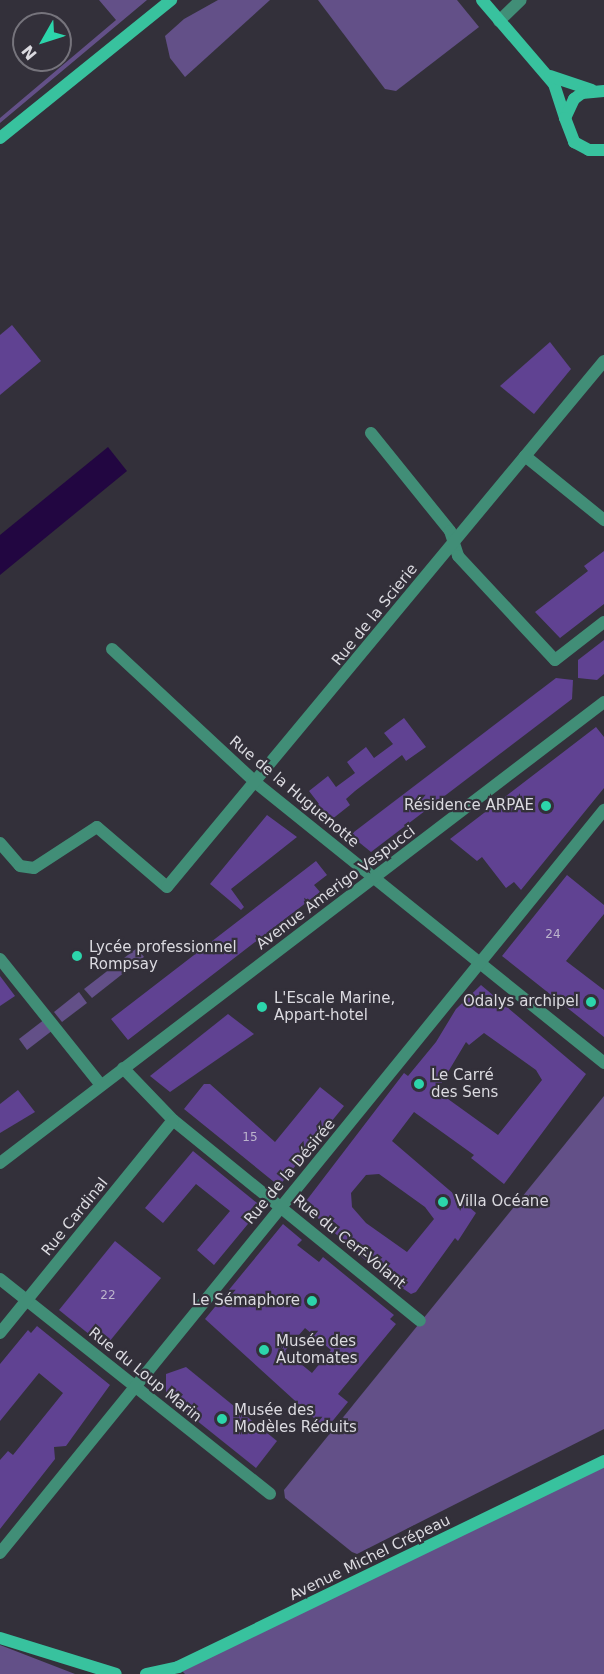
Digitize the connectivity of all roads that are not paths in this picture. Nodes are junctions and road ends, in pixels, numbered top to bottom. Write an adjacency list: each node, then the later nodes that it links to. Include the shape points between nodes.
1 (171, 0): 8 (street)
2 (482, 0): 4 (street)
3 (521, 0): 4 (street)
4 (499, 21): 5 (street)
5 (538, 65): 6 (street, via 565,84); 7 (street, via 554,84)
6 (598, 91): 7 (street, via 573,99)
7 (565, 118): 9 (street, via 574,142)
8 (0, 138)
9 (602, 152)
10 (604, 361): 12 (street, Rue de la Scierie)
11 (371, 433): 14 (street, via 450,531)
12 (525, 456): 13 (street); 14 (street, Rue de la Scierie)
13 (604, 520)
14 (453, 542): 15 (street, via 458,556 555,660); 18 (street, Rue de la Scierie)
15 (604, 622)
16 (112, 650): 18 (street, Rue de la Huguenotte)
17 (604, 702): 21 (street, Avenue Amerigo Vespucci)
18 (256, 783): 20 (street, Rue de la Scierie, via 167,887 97,827 34,868 20,866); 21 (street, Rue de la Huguenotte)
19 (604, 810): 23 (street, Rue de la Désirée)
20 (0, 843)
21 (374, 877): 23 (street, Rue de la Huguenotte); 25 (street, Avenue Amerigo Vespucci)
22 (0, 959): 26 (street)
23 (481, 964): 24 (street, Rue de la Huguenotte); 29 (street, Rue de la Désirée)
24 (604, 1063)
25 (123, 1068): 26 (street, Avenue Amerigo Vespucci); 27 (street, Rue du Cerf-Volant)
26 (101, 1085): 28 (street, Avenue Amerigo Vespucci)
27 (173, 1120): 29 (street, Rue du Cerf-Volant); 31 (street, Rue Cardinal)
28 (0, 1163)
29 (281, 1207): 32 (street, Rue du Cerf-Volant); 34 (street, Rue de la Désirée)
30 (0, 1279): 31 (street, Rue du Loup Marin)
31 (27, 1299): 33 (street, Rue Cardinal); 34 (street, Rue du Loup Marin)
32 (420, 1321)
33 (0, 1333)
34 (135, 1386): 36 (street, Rue du Loup Marin); 37 (street, Rue de la Désirée)
35 (604, 1461): 40 (street, Avenue Michel Crépeau, via 178,1667)
36 (270, 1494)
37 (0, 1553)
38 (0, 1638): 39 (street)
39 (116, 1674)
40 (146, 1674)

